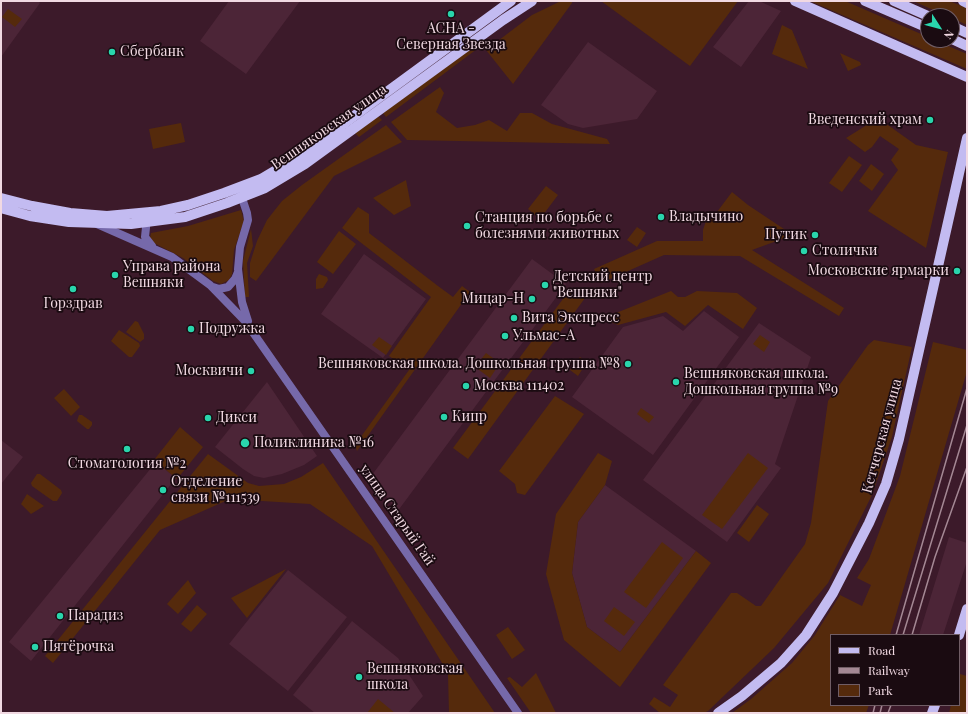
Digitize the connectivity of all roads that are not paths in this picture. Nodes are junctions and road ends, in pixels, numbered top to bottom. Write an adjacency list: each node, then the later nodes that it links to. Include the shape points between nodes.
1 (511, 1): 11 (main road, Вешняковская улица)
2 (532, 1): 11 (main road, Вешняковская улица)
3 (795, 1): 10 (main road)
4 (865, 1): 9 (main road)
5 (894, 1): 8 (main road)
6 (963, 1): 7 (main road)
7 (967, 3)
8 (920, 12)
9 (920, 25)
10 (967, 78)
11 (337, 135): 13 (main road, Вешняковская улица)
12 (967, 138): 25 (main road, Кетчерская улица, via 899,439 883,490 855,552 806,636 781,663)
13 (240, 193): 16 (main road, Вешняковская улица); 19 (street, улица Старый Гай, via 248,220 240,247)
14 (1, 198): 16 (main road, Вешняковская улица, via 70,213)
15 (1, 208): 17 (main road, Вешняковская улица, via 44,218)
16 (147, 218): 17 (main road, Вешняковская улица); 18 (street, via 146,237)
17 (96, 224): 18 (street, улица Старый Гай)
18 (154, 247): 20 (street, улица Старый Гай, via 190,269)
19 (238, 269): 20 (street, улица Старый Гай, via 235,279 228,287 219,289); 21 (street, улица Старый Гай, via 242,302)
20 (210, 285): 21 (street, улица Старый Гай)
21 (253, 332): 24 (street, улица Старый Гай)
22 (967, 609): 23 (main road)
23 (958, 634)
24 (518, 713)
25 (718, 713)

